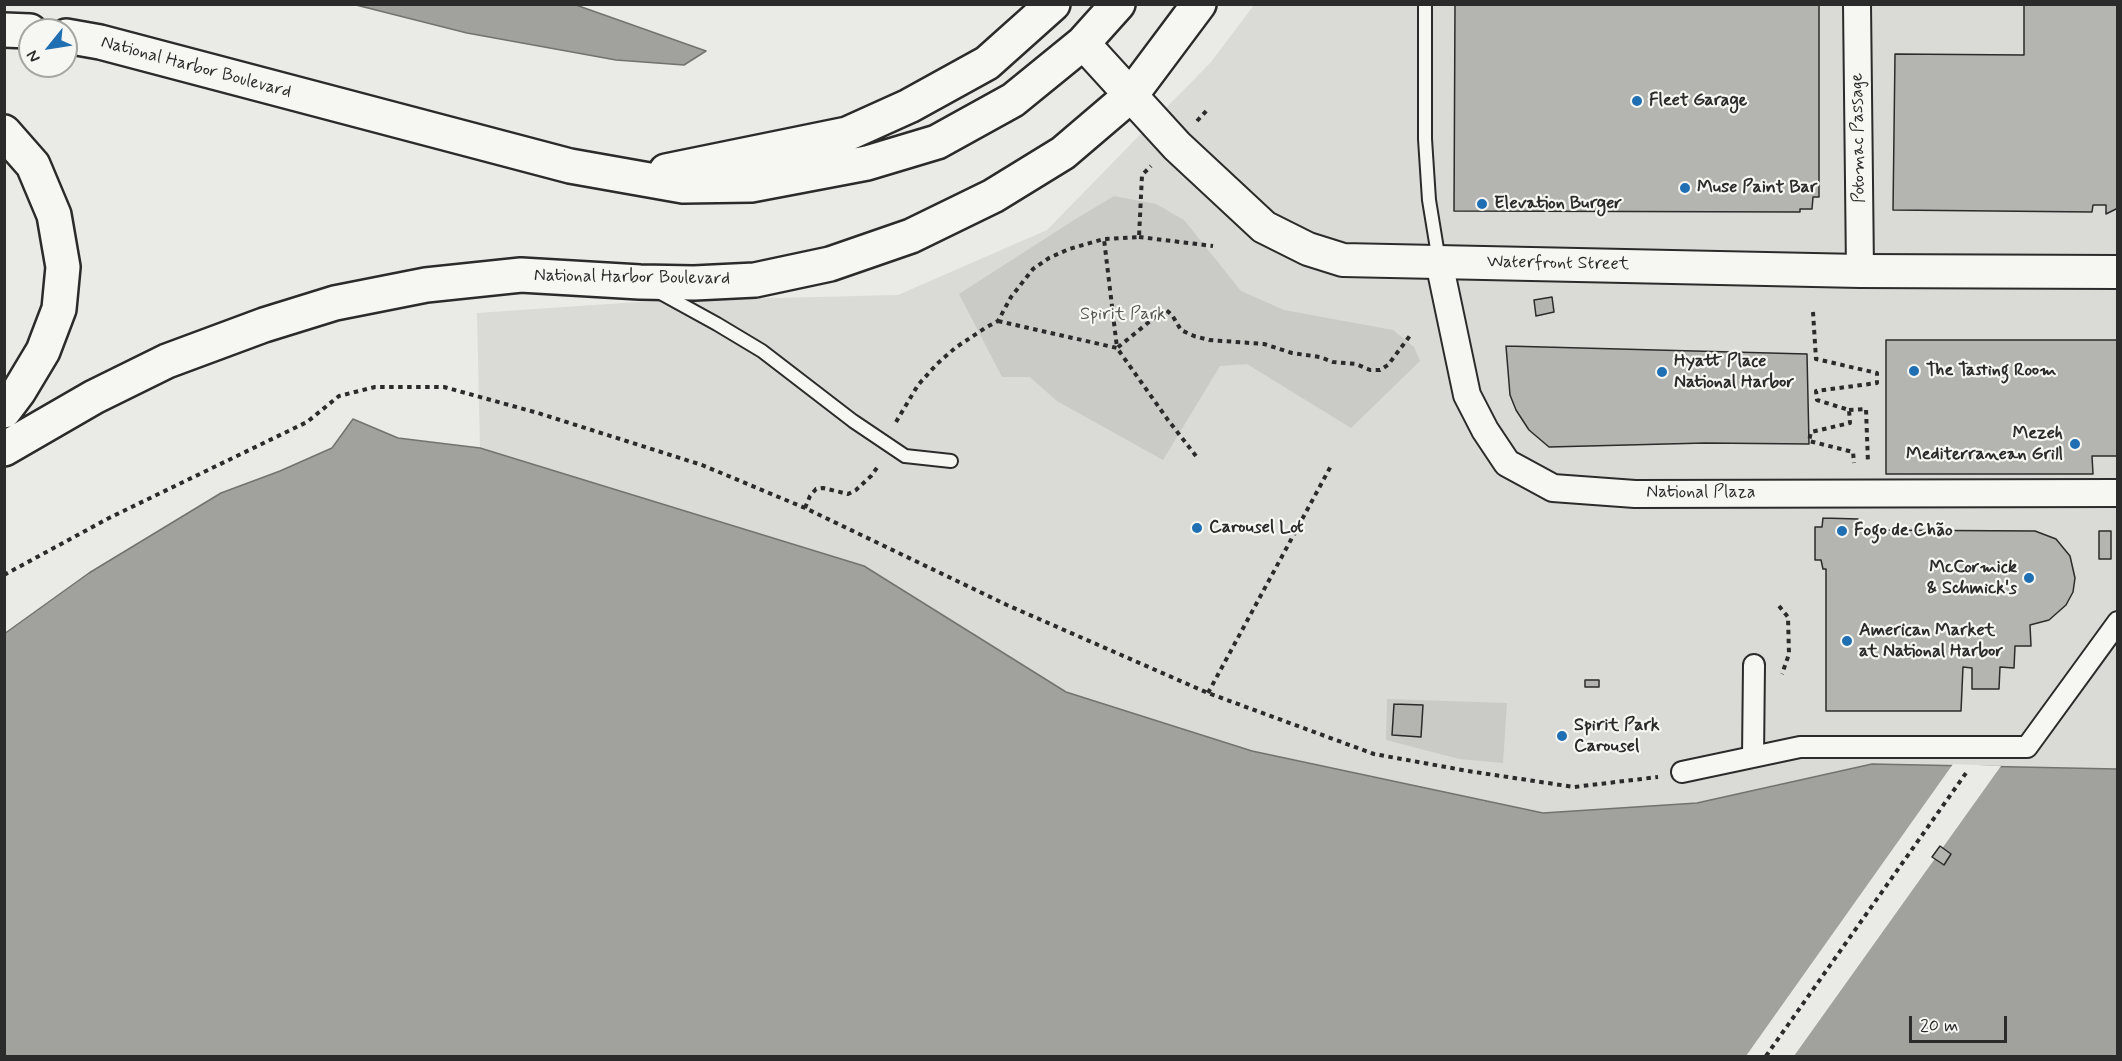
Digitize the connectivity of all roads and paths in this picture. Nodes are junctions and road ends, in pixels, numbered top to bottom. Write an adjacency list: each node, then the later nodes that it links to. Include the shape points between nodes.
1 (1053, 4): 13 (main road, National Harbor Boulevard, via 987,63 909,106 847,134)
2 (1118, 4): 7 (main road, National Harbor Boulevard)
3 (1199, 4): 8 (main road, National Harbor Boulevard)
4 (1425, 4): 17 (lane, via 1425,139)
5 (1857, 4): 18 (street, Potomac Passage)
6 (78, 38): 13 (main road, National Harbor Boulevard, via 570,166)
7 (1083, 43): 8 (street, Waterfront Street); 13 (main road, National Harbor Boulevard, via 1013,100 936,142 906,152 751,185 683,186)
8 (1131, 95): 17 (street, Waterfront Street, via 1177,146 1264,226 1308,249 1343,260); 20 (main road, National Harbor Boulevard, via 1063,153 993,196 910,236 830,264 755,280)
9 (4, 132): 11 (main road)
10 (4, 146): 11 (street)
11 (33, 165): 26 (main road, via 54,215 63,267 59,309 43,351)
12 (1142, 176): 14 (path)
13 (640, 177)
14 (1139, 237): 15 (path); 16 (path)
15 (1104, 239): 22 (path, via 1069,249 1033,269); 24 (path)
16 (1213, 246)
17 (1439, 262): 18 (street, Waterfront Street); 34 (street, National Plaza, via 1467,395 1508,463 1553,488 1635,494)
18 (1860, 271): 19 (street, Waterfront Street)
19 (2118, 272)
20 (640, 282): 27 (lane, via 762,351); 28 (main road, National Harbor Boulevard, via 521,275 426,285 335,303 167,361)
21 (1813, 312): 25 (path, via 1816,359 1877,373 1877,383 1816,391 1817,400)
22 (998, 321): 24 (path); 27 (path, via 955,348 924,378)
23 (1412, 333): 24 (path, via 1388,365 1370,370 1264,344 1209,340 1181,330 1166,309)
24 (1117, 348): 29 (path)
25 (1850, 410): 31 (path, via 1850,423 1811,432 1809,441 1853,452); 32 (path, via 1866,409)
26 (4, 411)
27 (887, 444): 30 (lane, via 905,456); 35 (path, via 884,456 862,486 848,494 816,489)
28 (4, 448)
29 (1197, 456)
30 (951, 461)
31 (1854, 463)
32 (1868, 463)
33 (1332, 464): 41 (path)
34 (2118, 493)
35 (805, 508): 36 (path, via 702,465 538,413 444,387 375,387 339,396 307,422 109,518); 41 (path, via 1007,605)
36 (4, 575)
37 (1779, 606): 40 (path, via 1788,617)
38 (2118, 622): 42 (street, via 2027,747)
39 (1754, 665): 43 (street)
40 (1786, 666)
41 (1208, 693): 44 (path, via 1374,754 1468,771 1574,787)
42 (1983, 747): 43 (street, via 1800,747); 45 (path)
43 (1753, 757): 44 (street)
44 (1682, 772)
45 (1766, 1056)

